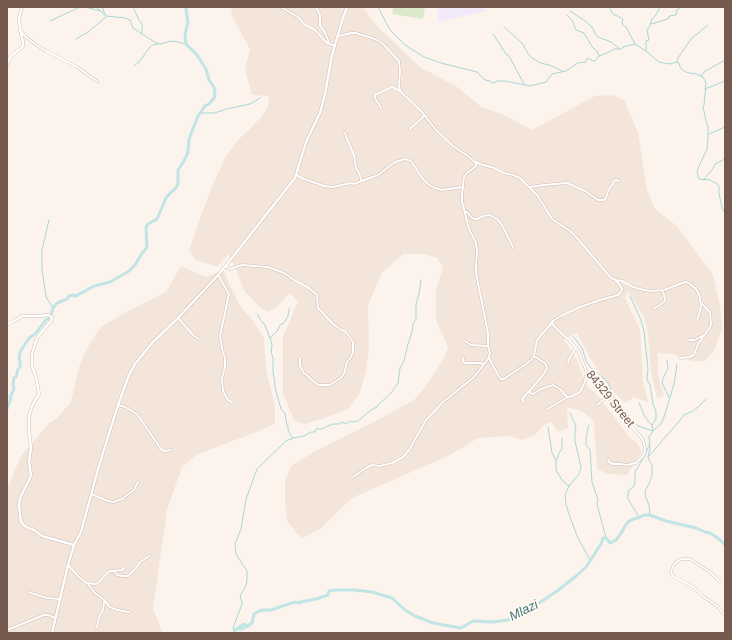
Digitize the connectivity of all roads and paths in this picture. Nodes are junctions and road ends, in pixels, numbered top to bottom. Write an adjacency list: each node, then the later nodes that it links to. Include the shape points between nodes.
1 (22, 7): 5 (street)
2 (281, 7): 7 (street, via 316,30)
3 (316, 7): 7 (street, via 320,15 320,26)
4 (346, 7): 6 (street)
5 (20, 29): 9 (street, via 23,46 10,57); 10 (street, via 35,44)
6 (338, 36): 8 (street); 11 (street, via 356,33 382,43 400,64)
7 (329, 44): 8 (street)
8 (334, 46): 17 (street, via 320,113 306,142)
9 (7, 65)
10 (98, 82)
11 (400, 90): 12 (street, via 392,87 375,95); 13 (street)
12 (382, 108)
13 (425, 115): 14 (street); 16 (street, via 432,127)
14 (410, 129)
15 (345, 133): 18 (street)
16 (475, 161): 20 (street, via 476,165 464,177); 21 (street, via 520,178)
17 (296, 174): 18 (street, via 328,186); 24 (street)
18 (361, 181): 20 (street, via 378,175 395,162 405,159 411,161 423,180 435,188 442,190)
19 (619, 182): 21 (street, via 615,180 604,200 598,200 585,191 567,184)
20 (463, 187): 22 (street)
21 (530, 187): 26 (street, via 552,219 570,231)
22 (464, 211): 23 (street, via 474,219 490,215 497,219); 38 (street, via 478,252 476,272 488,333)
23 (513, 247)
24 (226, 266): 25 (street); 42 (street, via 268,267 284,273 317,295 318,308 334,325 346,332 353,342 353,352 344,374 330,385 318,385 304,373 300,366)
25 (218, 275): 30 (street); 51 (street, via 229,294 220,336 225,358 223,391)
26 (616, 280): 27 (street, via 644,290); 32 (street, via 622,289 618,295 580,307)
27 (661, 290): 28 (street, via 686,282 697,290); 29 (street, via 665,301)
28 (701, 302): 31 (street); 34 (street, via 710,314 711,325)
29 (654, 309)
30 (178, 318): 35 (street); 53 (street, via 135,364)
31 (697, 320)
32 (551, 323): 39 (street, 84329 Street); 40 (street, via 537,340)
33 (7, 324): 61 (street, via 22,316 52,317 37,338 32,354 32,366 39,394 29,416 30,475 19,506 21,522 26,527 42,536)
34 (705, 334): 36 (street, via 695,340); 44 (street, via 694,354)
35 (199, 339)
36 (689, 340)
37 (465, 341): 38 (street, via 471,345)
38 (488, 346): 41 (street)
39 (576, 347): 45 (street); 47 (street, 84329 Street)
40 (534, 356): 41 (street, via 503,379 498,375); 48 (street, via 545,363 547,368)
41 (489, 357): 46 (street)
42 (300, 358)
43 (463, 358): 46 (street, via 465,363)
44 (682, 358)
45 (568, 363)
46 (483, 364): 58 (street, via 474,377 443,402 426,420 410,450 403,457 392,463 372,465)
47 (587, 373): 49 (street, 84329 Street); 50 (street, via 580,392)
48 (530, 389): 50 (street, via 530,393 533,394 553,385 560,388); 52 (street, via 522,400)
49 (607, 395): 54 (street); 57 (street, 84329 Street, via 642,440 646,449 635,463 613,464 608,462)
50 (568, 397): 55 (street)
51 (232, 402)
52 (524, 402)
53 (118, 405): 56 (street, via 137,414 161,449); 60 (street)
54 (597, 405)
55 (547, 410)
56 (171, 450)
57 (608, 459)
58 (353, 477)
59 (138, 482): 60 (street, via 134,490 113,502)
60 (91, 494): 61 (street, via 81,532)
61 (74, 545): 63 (street)
62 (149, 556): 65 (street, via 128,576)
63 (68, 565): 67 (street); 69 (street)
64 (124, 568): 65 (street)
65 (114, 571): 67 (street, via 108,572 97,584)
66 (719, 581): 72 (street, via 690,559 679,560 671,572 673,576 717,606)
67 (87, 583): 70 (street)
68 (28, 592): 69 (street)
69 (59, 599): 73 (street)
70 (104, 601): 71 (street, via 110,607); 74 (street)
71 (129, 612)
72 (725, 615)
73 (55, 618): 75 (street, via 44,615); 76 (street)
74 (97, 627)
75 (7, 630)
76 (52, 633)

